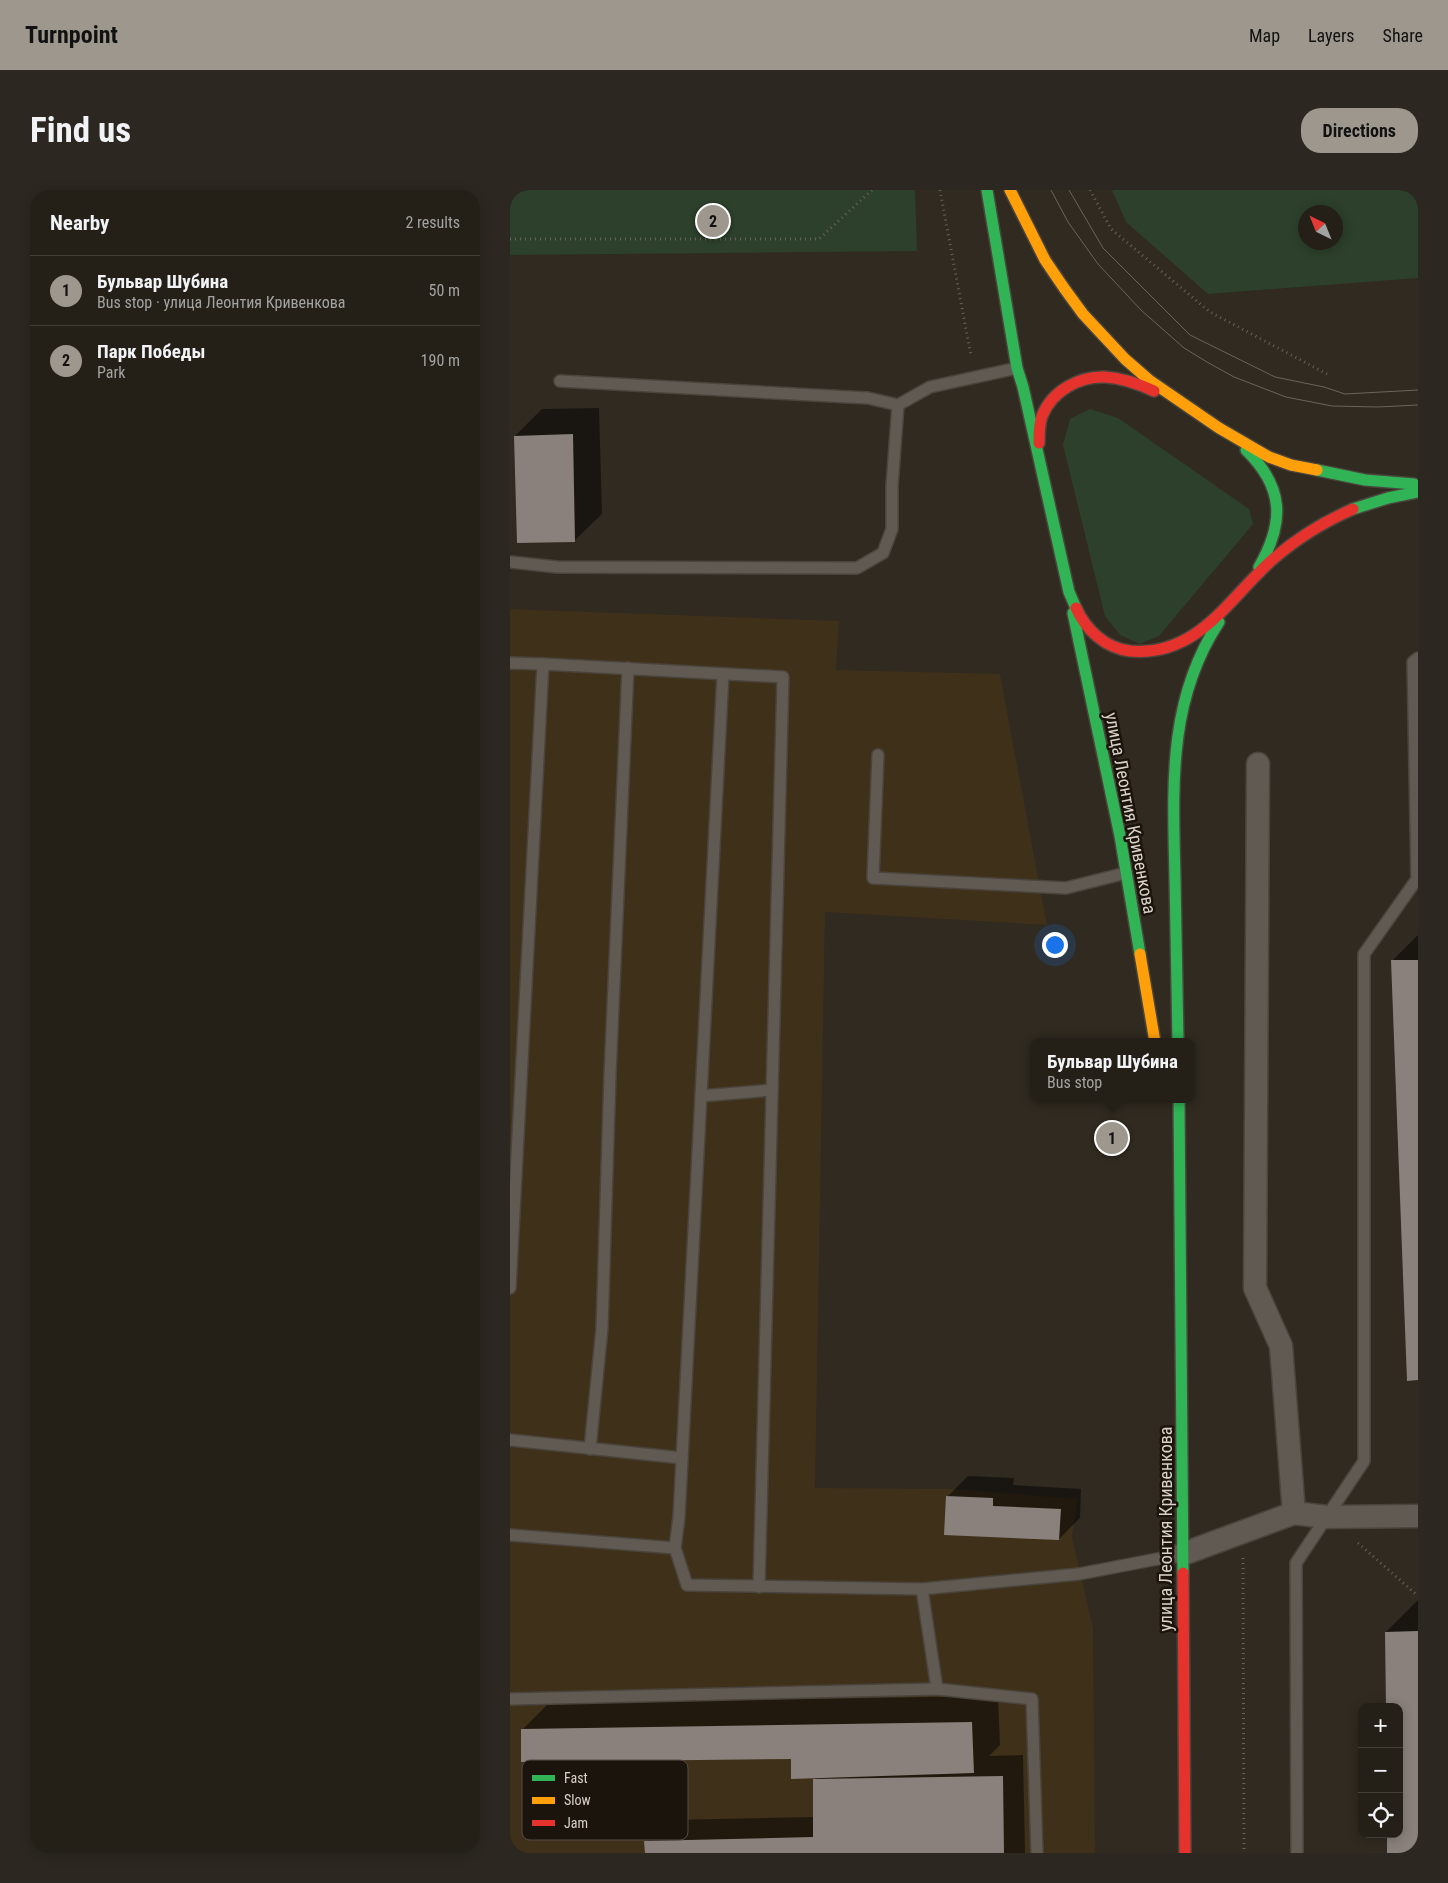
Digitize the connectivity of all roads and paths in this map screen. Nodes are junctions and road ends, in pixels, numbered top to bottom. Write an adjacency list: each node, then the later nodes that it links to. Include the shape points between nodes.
1 (872, 190): 6 (path, via 819,239)
2 (940, 190): 9 (path)
3 (987, 190): 7 (main road)
4 (1010, 190): 11 (main road, via 1045,260 1083,314 1125,359)
5 (1090, 190): 8 (path, via 1111,229 1210,312)
6 (510, 239)
7 (1017, 368): 9 (lane); 14 (main road)
8 (1327, 374)
9 (975, 377): 12 (lane, via 930,387)
10 (560, 381): 12 (lane, via 868,398)
11 (1178, 401): 13 (main road); 14 (main road, via 1120,379 1088,378 1074,383 1051,401 1043,414 1039,428)
12 (898, 406): 17 (lane, via 892,529 883,553 857,568 557,567)
13 (1219, 428): 15 (main road, via 1269,457 1291,465 1365,480); 19 (main road, via 1254,456 1273,485 1278,502 1275,536 1265,559)
14 (1039, 456): 18 (main road)
15 (1418, 484)
16 (1418, 492): 19 (main road, via 1378,501 1326,521 1281,553)
17 (510, 562)
18 (1069, 592): 19 (main road, via 1084,625 1094,635 1106,644 1136,652 1169,649 1188,640); 27 (main road, улица Леонтия Кривенкова)
19 (1236, 597): 29 (main road, улица Леонтия Кривенкова, via 1194,668 1176,744 1174,822)
20 (1418, 658): 41 (lane, via 1412,662 1418,879 1364,954 1364,1462)
21 (510, 663): 22 (lane)
22 (542, 664): 23 (lane); 35 (lane)
23 (628, 668): 24 (lane); 37 (lane, via 602,1328)
24 (723, 674): 30 (lane, via 783,677); 31 (lane)
25 (878, 755): 27 (lane, via 873,878 1066,888)
26 (1258, 764): 39 (street, via 1255,1288 1281,1346)
27 (1126, 873): 28 (main road, улица Леонтия Кривенкова)
28 (1154, 1038)
29 (1178, 1038)
30 (772, 1090): 31 (lane); 46 (lane)
31 (701, 1096): 38 (lane)
32 (1179, 1103): 34 (main road, улица Леонтия Кривенкова)
33 (1167, 1114): 34 (main road, улица Леонтия Кривенкова)
34 (1181, 1205): 45 (main road, улица Леонтия Кривенкова)
35 (510, 1288)
36 (510, 1440): 37 (lane)
37 (590, 1448): 38 (lane)
38 (682, 1458): 44 (lane)
39 (1294, 1513): 41 (street); 42 (street)
40 (1418, 1516): 41 (street)
41 (1327, 1517): 48 (path); 54 (lane, via 1296,1563)
42 (1242, 1533): 45 (street); 53 (path)
43 (510, 1535): 44 (lane)
44 (675, 1548): 46 (lane, via 687,1585)
45 (1183, 1554): 47 (lane, via 1079,1574); 52 (main road, улица Леонтия Кривенкова)
46 (759, 1587): 47 (lane)
47 (922, 1590): 49 (lane)
48 (1418, 1596)
49 (937, 1689): 50 (lane); 51 (lane, via 1032,1699)
50 (510, 1699)
51 (1037, 1853)
52 (1185, 1853)
53 (1244, 1853)
54 (1297, 1853)

